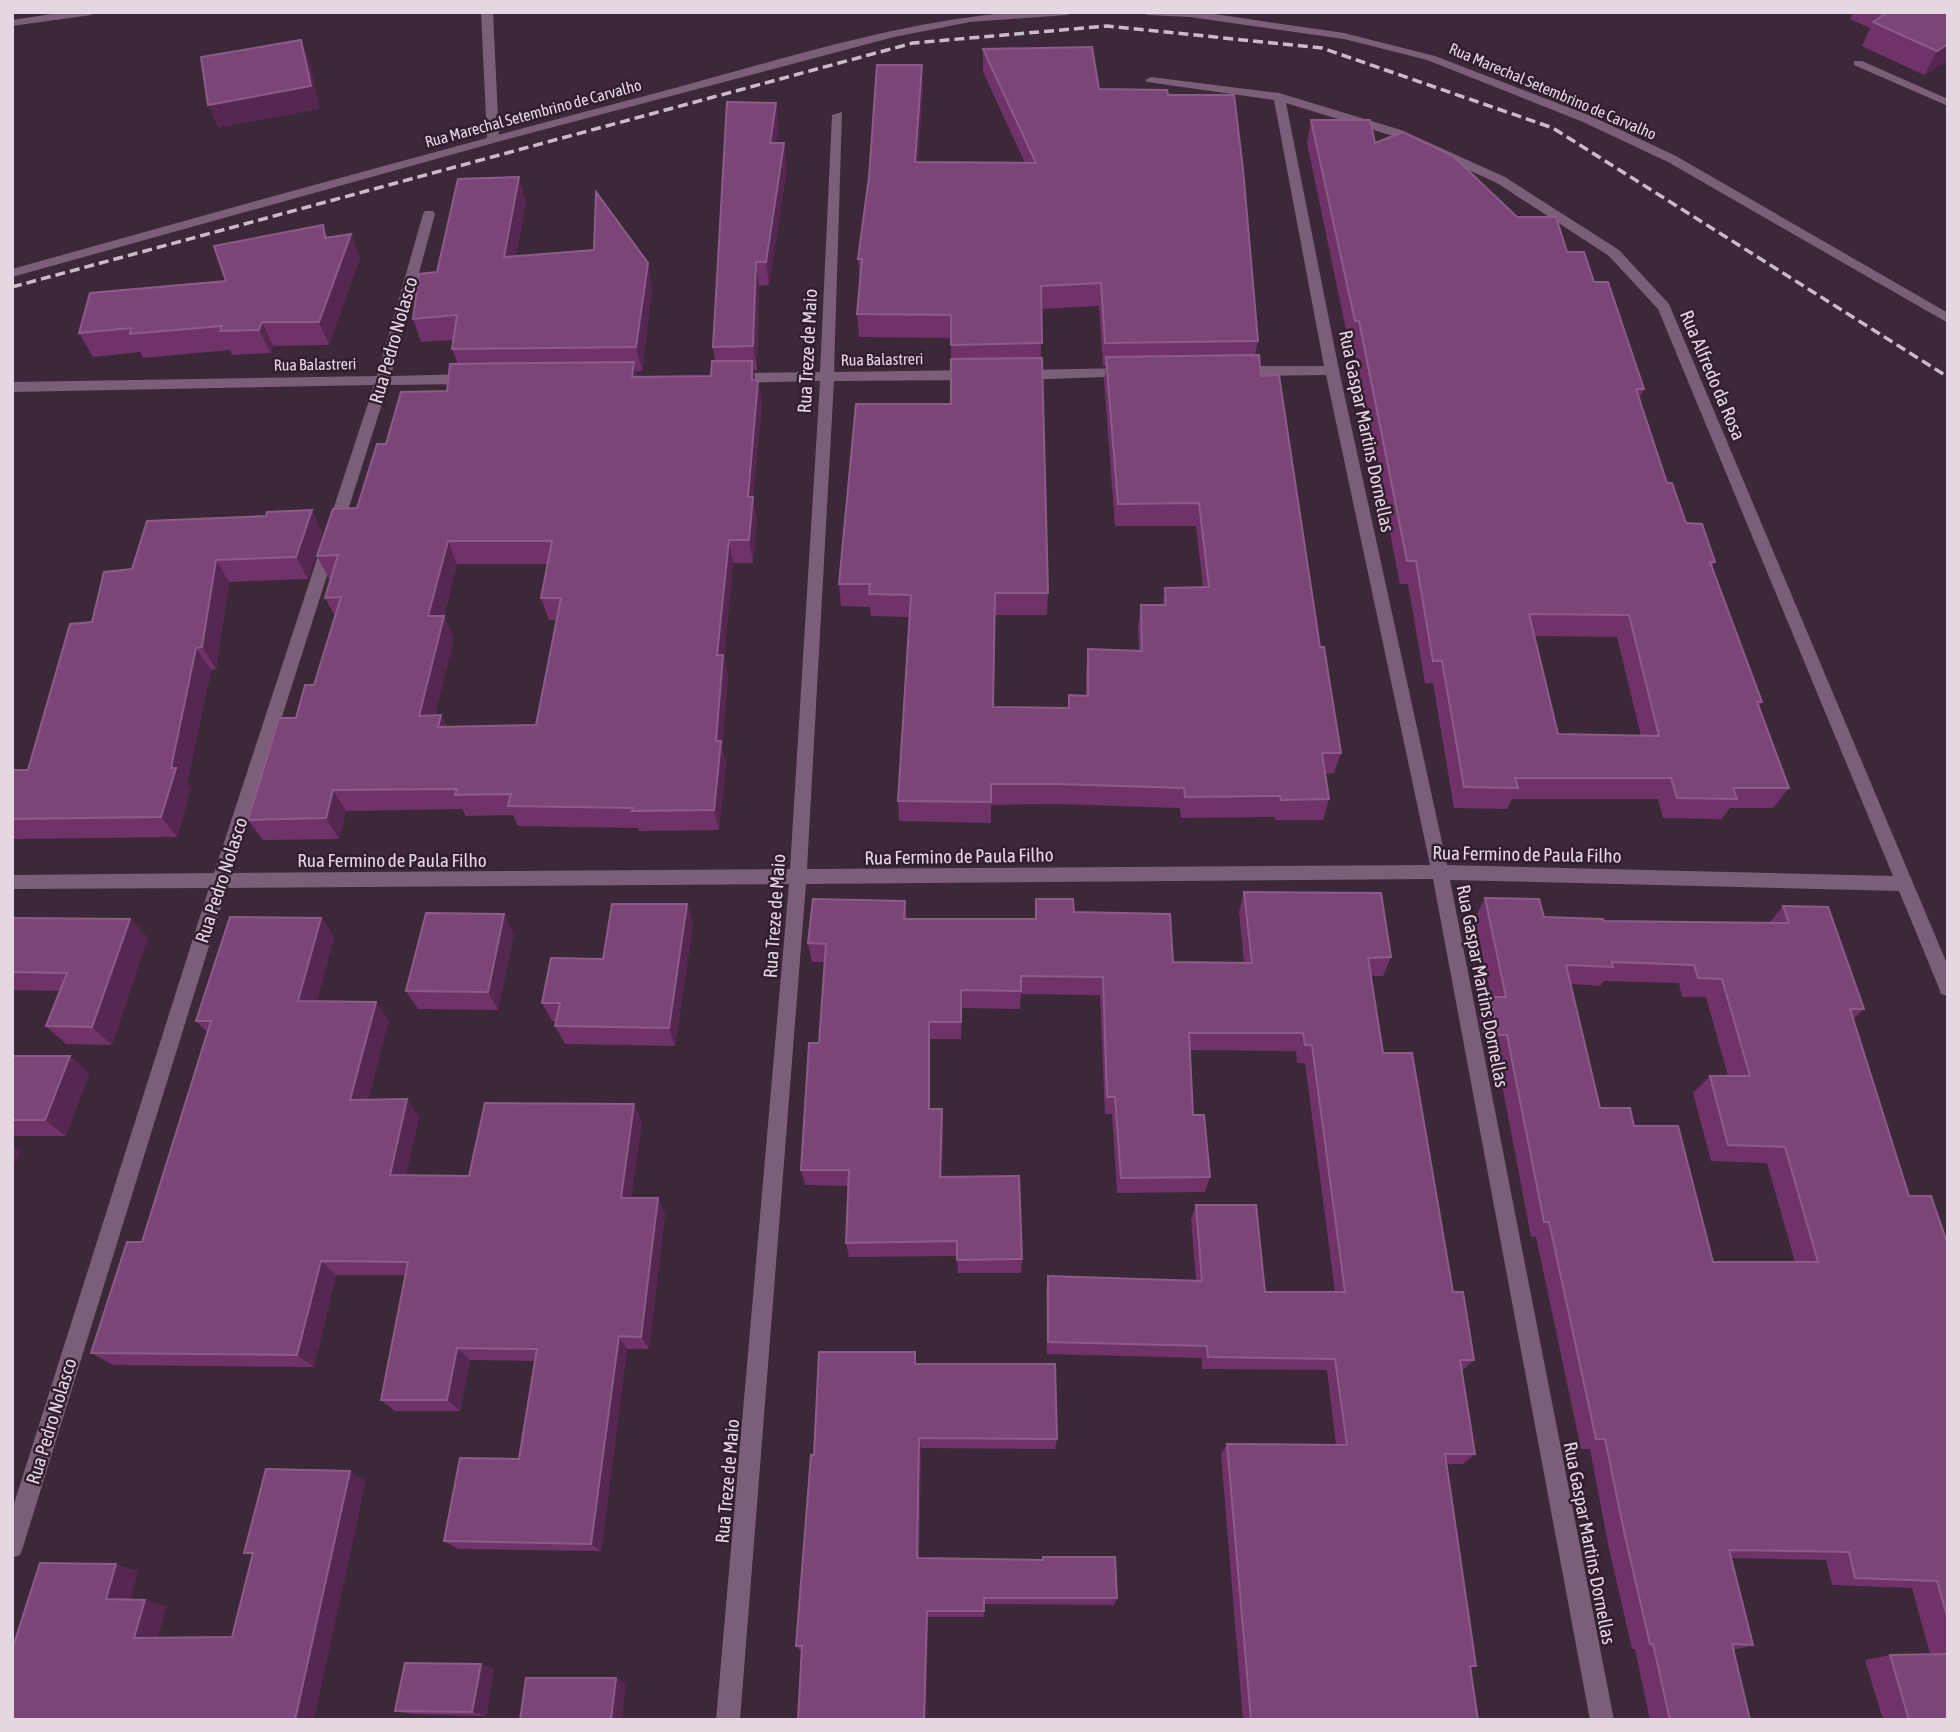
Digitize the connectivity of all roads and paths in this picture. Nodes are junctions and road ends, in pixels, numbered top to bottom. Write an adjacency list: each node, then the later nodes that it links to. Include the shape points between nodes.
1 (91, 12): 5 (street)
2 (487, 12): 11 (street)
3 (1067, 12): 11 (street, Rua Marechal Setembrino de Carvalho, via 970,19 893,34)
4 (1148, 12): 14 (street, Rua Marechal Setembrino de Carvalho, via 1344,36 1431,58 1587,119 1672,159)
5 (12, 23)
6 (1858, 62): 9 (street)
7 (1151, 80): 8 (street, Rua Alfredo da Rosa)
8 (1279, 97): 15 (street, Rua Gaspar Martins Dornellas); 27 (street, Rua Alfredo da Rosa, via 1396,133 1501,180 1614,253 1664,307)
9 (1948, 103)
10 (838, 115): 18 (street, Rua Treze de Maio)
11 (493, 139): 13 (street, Rua Marechal Setembrino de Carvalho)
12 (429, 214): 21 (street, Rua Pedro Nolasco)
13 (12, 273)
14 (1948, 319)
15 (1332, 370): 16 (street); 23 (street, Rua Gaspar Martins Dornellas)
16 (1223, 372)
17 (1141, 373): 18 (street, Rua Balastreri)
18 (827, 377): 19 (street, Rua Balastreri); 24 (street, Rua Treze de Maio)
19 (716, 378)
20 (480, 379): 21 (street, Rua Balastreri)
21 (383, 380): 22 (street, Rua Balastreri); 26 (street, Rua Pedro Nolasco)
22 (12, 387)
23 (1440, 872): 24 (street, Rua Fermino de Paula Filho); 27 (street, Rua Fermino de Paula Filho); 31 (street, Rua Gaspar Martins Dornellas)
24 (798, 878): 26 (street, Rua Fermino de Paula Filho); 30 (street, Rua Treze de Maio)
25 (12, 882): 26 (street, Rua Fermino de Paula Filho)
26 (220, 882): 29 (street, Rua Pedro Nolasco)
27 (1906, 884): 28 (street, Rua Alfredo da Rosa)
28 (1948, 988)
29 (12, 1547)
30 (728, 1720)
31 (1602, 1720)

